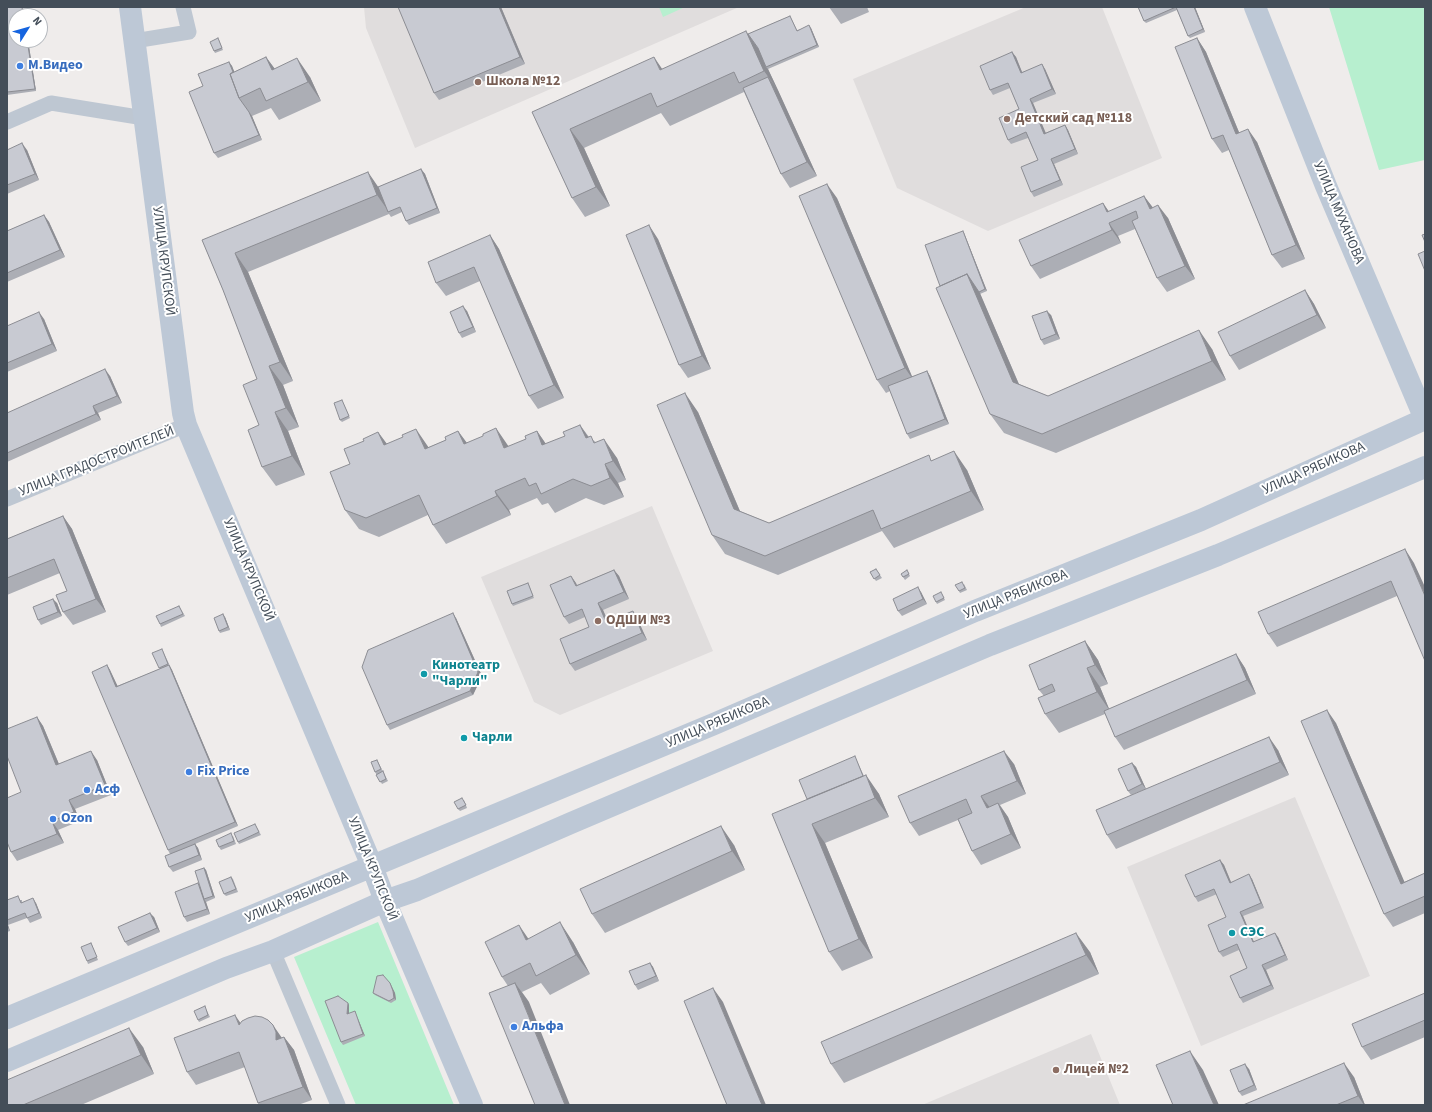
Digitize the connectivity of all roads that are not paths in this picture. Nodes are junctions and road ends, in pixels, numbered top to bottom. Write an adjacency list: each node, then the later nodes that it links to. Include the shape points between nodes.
1 (130, 7): 4 (street, УЛИЦА КРУПСКОЙ)
2 (183, 7): 4 (street, via 189,32)
3 (1255, 7): 7 (street, УЛИЦА МУХАНОВА, via 1326,186)
4 (134, 41): 5 (street, УЛИЦА КРУПСКОЙ)
5 (144, 118): 6 (street, via 51,103); 8 (street, УЛИЦА КРУПСКОЙ)
6 (7, 122)
7 (1425, 419): 11 (street, УЛИЦА РЯБИКОВА, via 1202,520 975,611 714,724)
8 (186, 425): 10 (street, УЛИЦА ГРАДОСТРОИТЕЛЕЙ); 11 (street, УЛИЦА КРУПСКОЙ)
9 (1425, 467): 12 (street, via 1218,555 990,645 424,887)
10 (7, 498)
11 (372, 866): 12 (street, УЛИЦА КРУПСКОЙ); 14 (street, УЛИЦА РЯБИКОВА)
12 (385, 901): 13 (street); 17 (street, УЛИЦА КРУПСКОЙ)
13 (273, 951): 15 (street, via 212,974); 16 (street)
14 (7, 1018)
15 (7, 1061)
16 (338, 1105)
17 (472, 1105)

